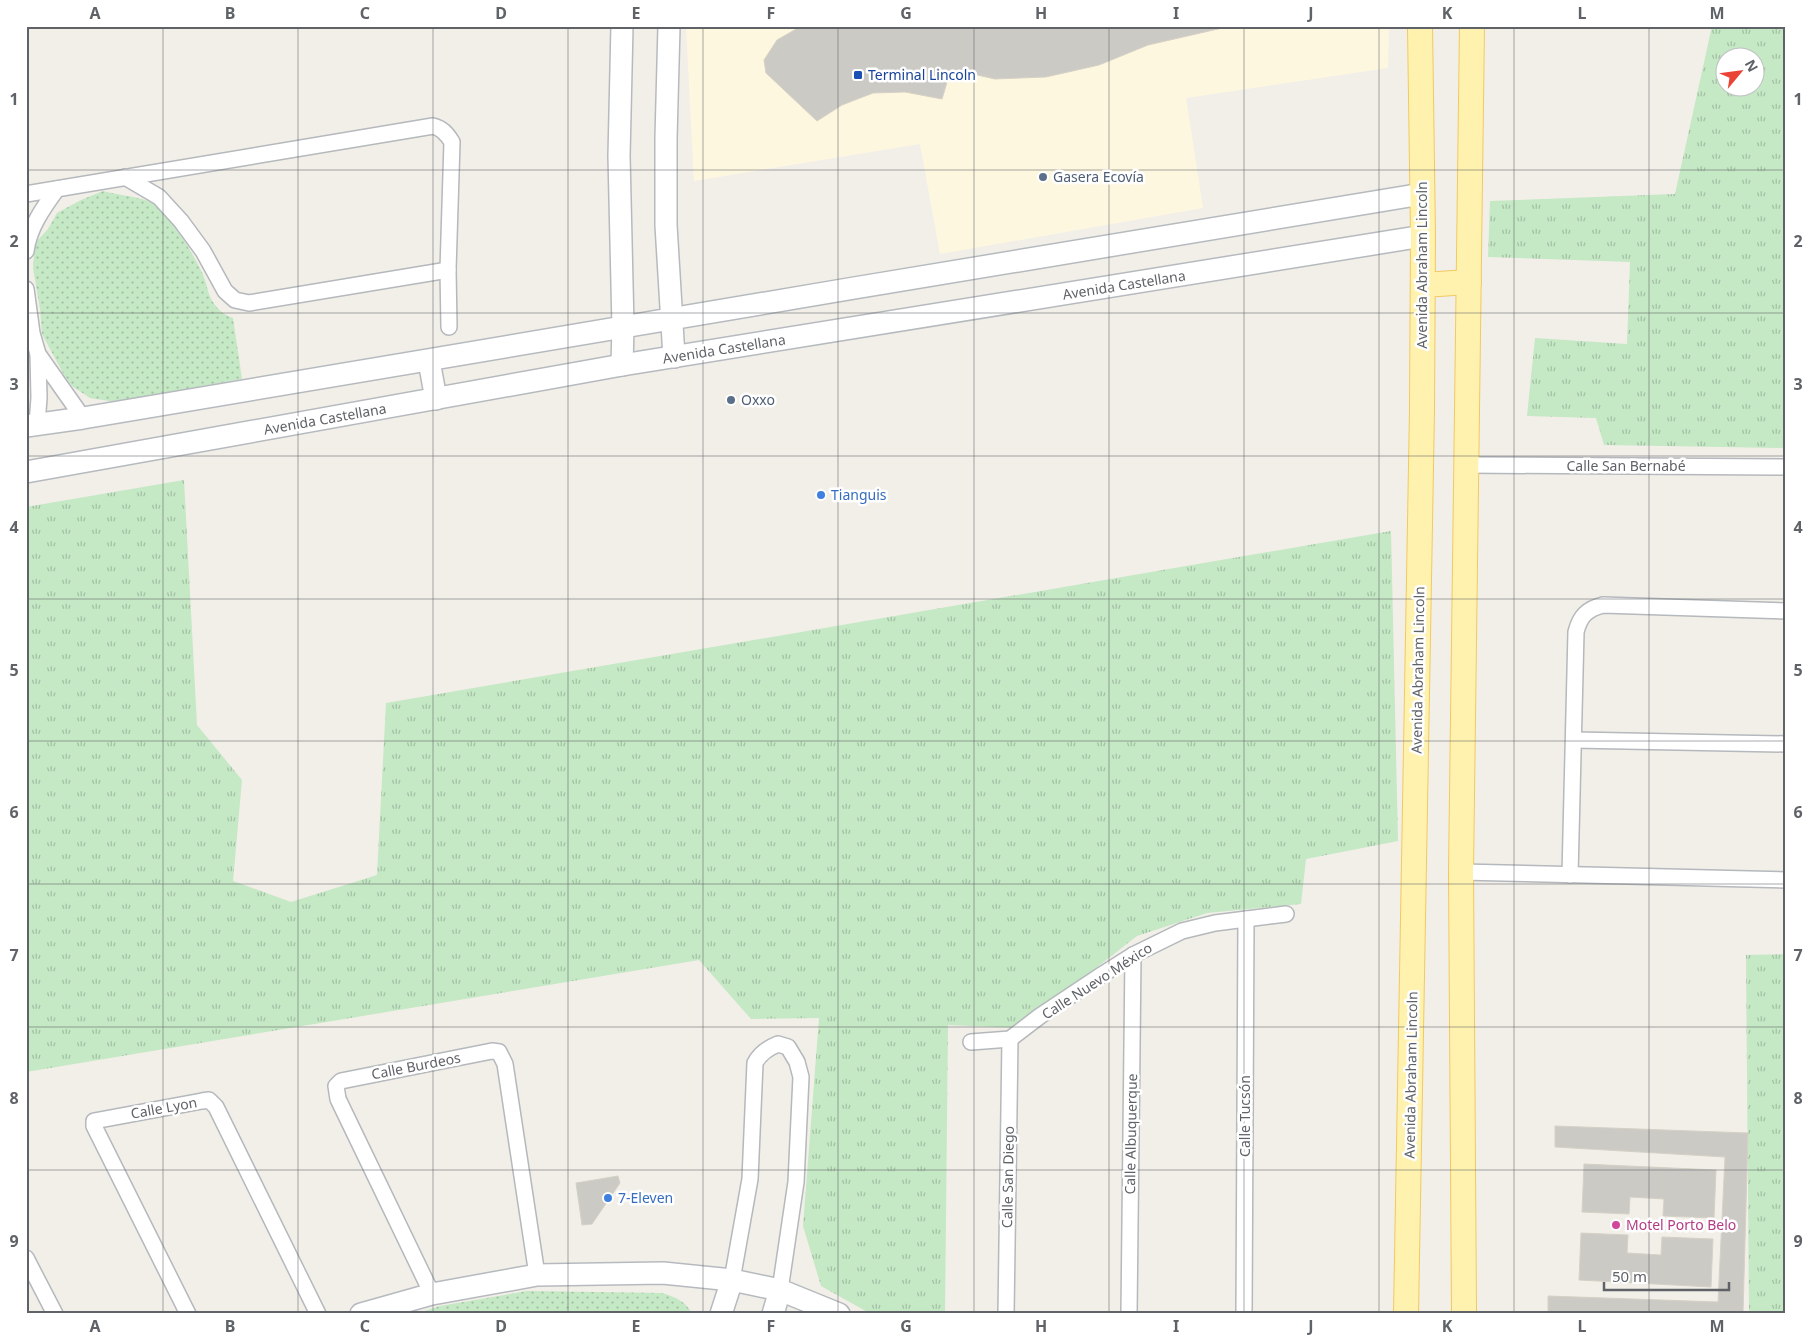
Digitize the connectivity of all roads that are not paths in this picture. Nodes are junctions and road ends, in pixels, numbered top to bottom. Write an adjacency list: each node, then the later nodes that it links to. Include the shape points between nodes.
1 (622, 26): 17 (street, via 619,156)
2 (669, 26): 15 (street, via 666,225)
3 (1420, 26): 8 (main road, Avenida Abraham Lincoln)
4 (1472, 26): 12 (main road)
5 (125, 177): 6 (street); 11 (street, via 159,197 181,221 203,251 225,291 235,300 249,303); 11 (street, via 439,127 452,142)
6 (57, 189): 7 (street); 10 (street, via 40,213)
7 (26, 194)
8 (1422, 194): 9 (main road, Avenida Abraham Lincoln); 15 (street)
9 (1423, 236): 13 (main road, Avenida Abraham Lincoln); 20 (street, Avenida Castellana)
10 (26, 251)
11 (448, 270): 16 (street)
12 (1469, 282): 13 (main road); 26 (main road)
13 (1423, 284): 55 (main road, Avenida Abraham Lincoln)
14 (26, 289): 18 (street)
15 (671, 320): 17 (street); 20 (street)
16 (449, 327)
17 (623, 327): 21 (street); 22 (street)
18 (29, 333): 19 (street)
19 (38, 354): 24 (street); 25 (street, via 39,398)
20 (674, 357): 22 (street, Avenida Castellana)
21 (429, 361): 23 (street); 24 (street)
22 (622, 365): 23 (street, Avenida Castellana)
23 (436, 400): 28 (street, Avenida Castellana)
24 (83, 418): 25 (street)
25 (32, 425)
26 (1466, 465): 27 (street, Calle San Bernabé); 32 (main road)
27 (1786, 467)
28 (26, 472)
29 (1786, 611): 30 (street, via 1603,604 1592,607 1584,614 1576,632)
30 (1574, 740): 31 (street); 33 (street)
31 (1786, 744)
32 (1461, 872): 33 (street); 56 (main road)
33 (1570, 875): 34 (street)
34 (1786, 880)
35 (1286, 914): 36 (street, Calle Nuevo México)
36 (1246, 919): 37 (street, Calle Nuevo México, via 1182,931); 54 (street, Calle Tucsón)
37 (1133, 955): 38 (street, Calle Nuevo México); 53 (street, Calle Albuquerque)
38 (1010, 1039): 39 (street); 52 (street, Calle San Diego)
39 (971, 1042)
40 (26, 1258): 45 (street)
41 (537, 1275): 42 (street, via 663,1273); 44 (street); 44 (street, Calle Burdeos, via 505,1064 499,1052 341,1081 336,1086 338,1099)
42 (732, 1280): 43 (street); 43 (street, via 750,1179 755,1063 768,1048 778,1044 788,1047 797,1062 800,1078 796,1182); 49 (street)
43 (780, 1290): 50 (street); 51 (street)
44 (432, 1294): 48 (street)
45 (55, 1314)
46 (188, 1314): 47 (street, Calle Lyon, via 94,1122 209,1100 220,1116)
47 (318, 1314)
48 (361, 1314)
49 (721, 1314)
50 (773, 1314)
51 (839, 1314)
52 (1006, 1314)
53 (1129, 1314)
54 (1244, 1314)
55 (1406, 1314)
56 (1464, 1314)

